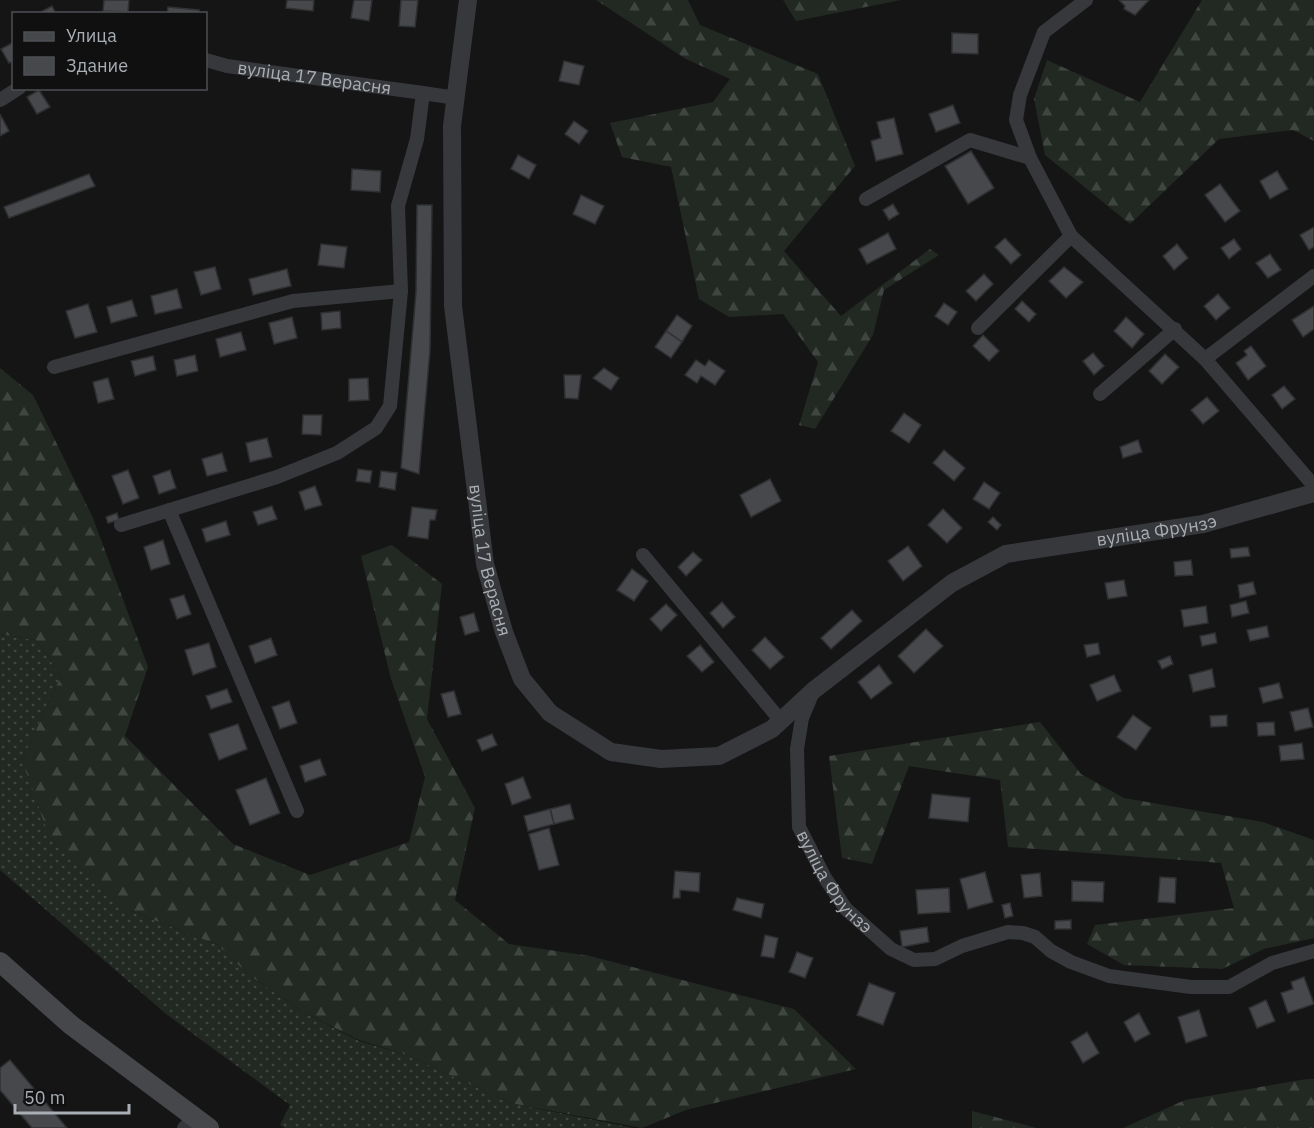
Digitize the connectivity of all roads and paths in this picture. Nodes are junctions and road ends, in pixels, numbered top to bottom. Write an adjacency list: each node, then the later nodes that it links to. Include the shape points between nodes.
1 (468, 0): 6 (street, вуліца 17 Верасня)
2 (1086, 0): 8 (street, via 1044,32 1020,95 1016,120)
3 (207, 60): 5 (street, вуліца 17 Верасня)
4 (16, 90): 7 (street)
5 (423, 93): 6 (street, вуліца 17 Верасня); 12 (street, via 417,139 398,206)
6 (456, 98): 24 (street, вуліца 17 Верасня, via 452,126 453,306 485,564 522,679 550,712 611,752 661,759 719,756)
7 (0, 100)
8 (1030, 158): 9 (street, via 970,140); 10 (street)
9 (866, 199)
10 (1071, 236): 13 (street); 14 (street)
11 (1314, 276): 15 (street)
12 (401, 291): 16 (street, via 293,301); 20 (street, via 390,406 376,428 337,453 287,473)
13 (978, 328)
14 (1175, 329): 15 (street); 17 (street)
15 (1205, 359): 18 (street)
16 (54, 367)
17 (1100, 394)
18 (1314, 486)
19 (1314, 493): 23 (street, вуліца Фрунзэ, via 1203,524 1006,554 952,583)
20 (169, 510): 21 (street); 25 (street)
21 (121, 525)
22 (643, 555): 24 (street)
23 (814, 690): 24 (street, вуліца 17 Верасня); 26 (street, вуліца Фрунзэ, via 802,718 797,749 799,827 819,869 846,909 891,949 915,960 935,959 1008,932 1023,933 1071,962 1109,976 1191,987 1229,987 1272,963)
24 (781, 721)
25 (297, 811)
26 (1314, 951)
27 (0, 962): 28 (main road, via 71,1025)
28 (196, 1125)

